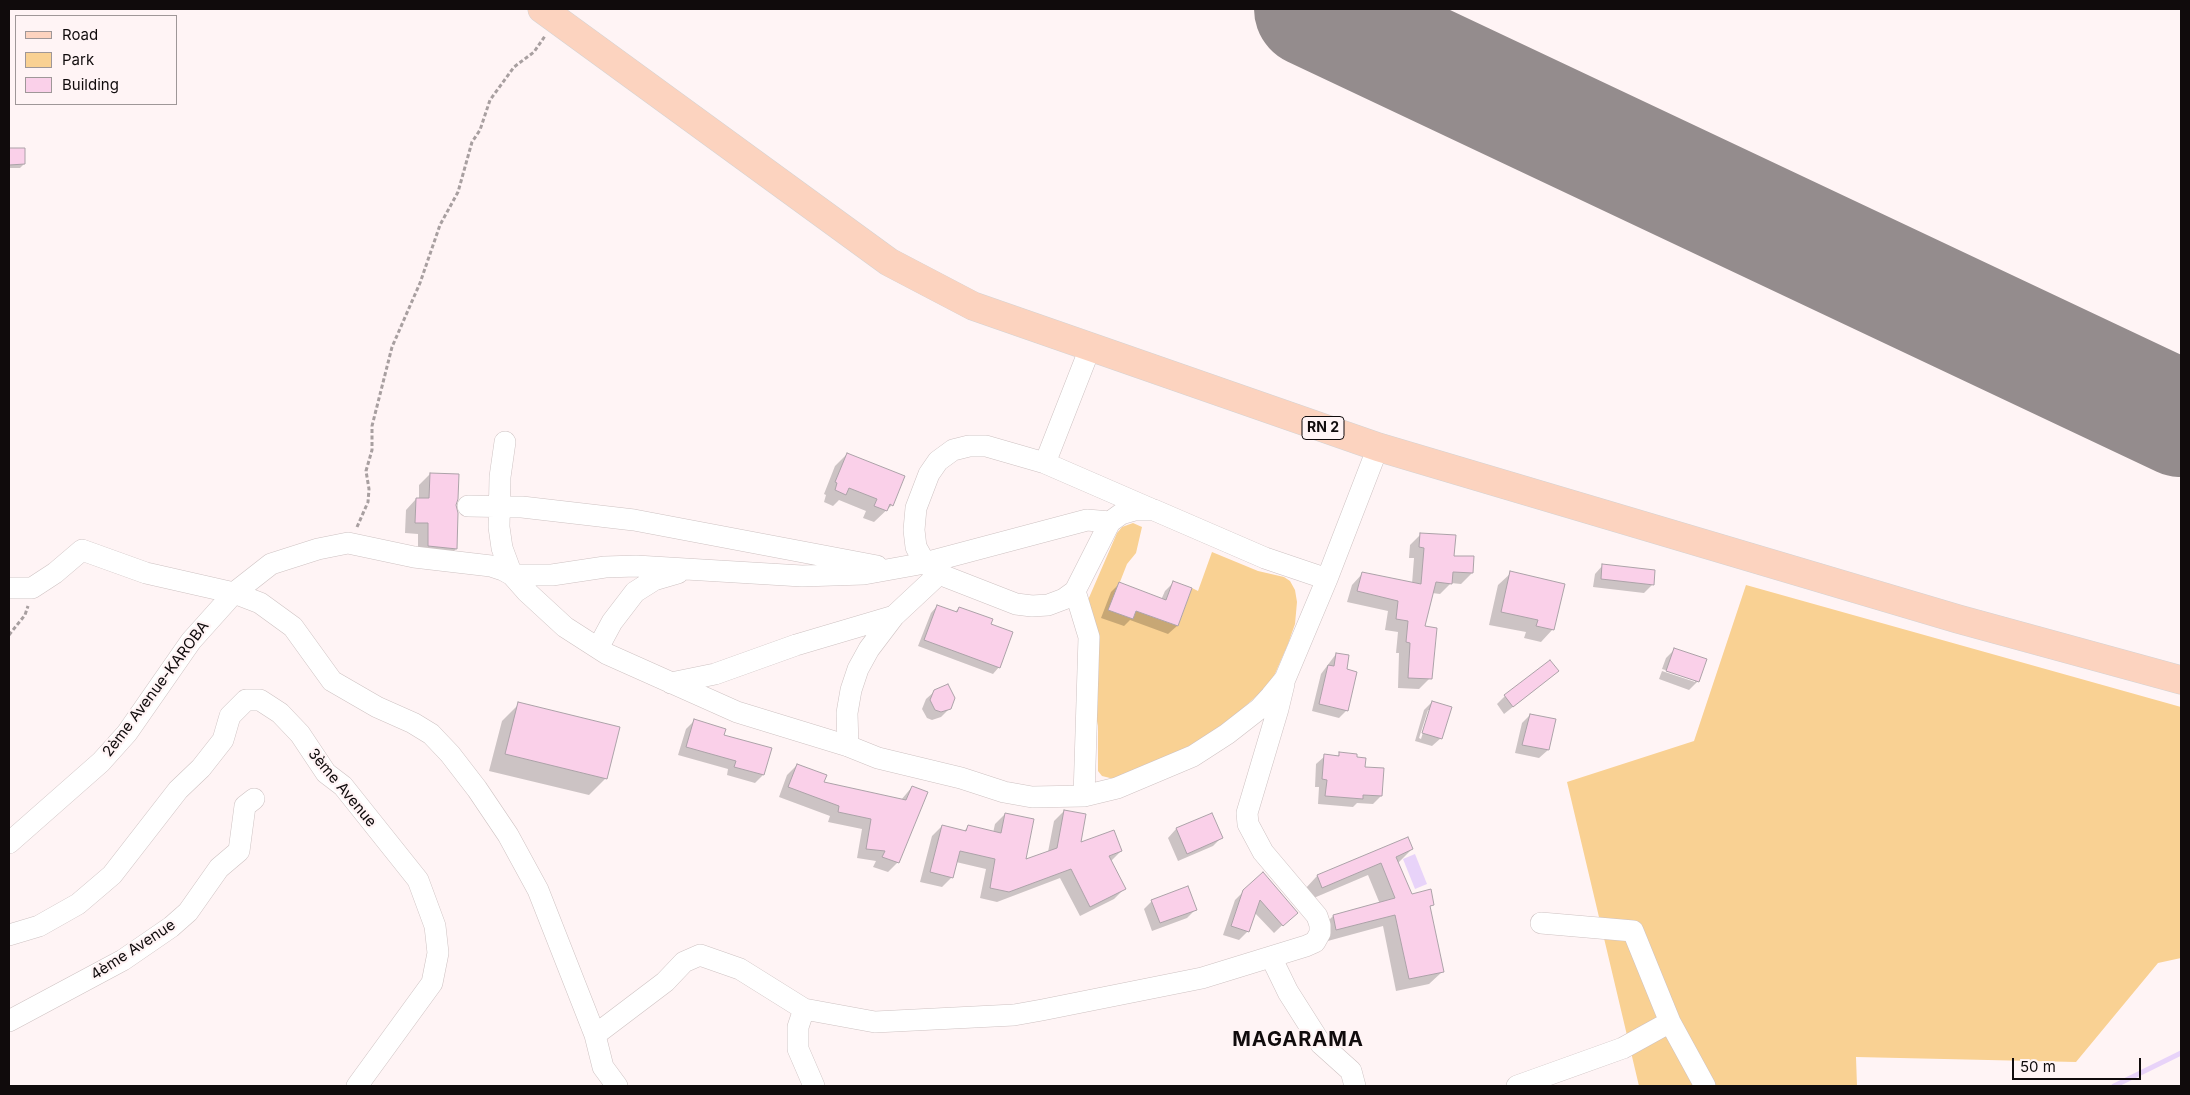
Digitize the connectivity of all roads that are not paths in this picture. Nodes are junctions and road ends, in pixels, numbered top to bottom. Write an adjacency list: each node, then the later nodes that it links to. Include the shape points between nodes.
1 (548, 13): 2 (main road, RN 2, via 889,262 973,306)
2 (1090, 348): 4 (main road, RN 2); 5 (street)
3 (505, 442): 7 (street)
4 (1378, 447): 15 (street); 22 (main road, RN 2, via 1939,613)
5 (1045, 464): 8 (street); 10 (street, via 986,446 953,450 938,461 929,474 916,508)
6 (468, 506): 7 (street)
7 (498, 506): 13 (street, via 634,520); 14 (street, via 502,548)
8 (1154, 510): 9 (street, via 1120,514); 15 (street, via 1265,558)
9 (1110, 522): 11 (street, via 1087,520); 17 (street)
10 (914, 530): 11 (street, via 916,547); 13 (street, via 908,549)
11 (932, 568): 13 (street); 17 (street, via 1016,604 1048,604); 19 (street)
12 (695, 570): 13 (street, via 831,576); 14 (street, via 620,566 552,575); 20 (street, via 654,580 635,592 612,622)
13 (892, 570)
14 (512, 575): 18 (street, 2ème Avenue-KAROBA, via 491,566 414,557 348,543 271,564); 20 (street, via 565,627)
15 (1328, 579): 21 (street)
16 (9, 588): 18 (street, via 32,588 82,550 146,573)
17 (1075, 591): 25 (street, via 1089,637)
18 (234, 593): 27 (street, 2ème Avenue-KAROBA, via 192,641 127,733 101,762); 34 (street, via 260,603 293,627 332,681 419,726 450,754 508,835 538,890)
19 (894, 616): 23 (street, via 796,645 715,674); 24 (street, via 858,669 847,713)
20 (598, 648): 23 (street)
21 (1285, 678): 25 (street, via 1259,709 1193,756 1117,788); 30 (street, via 1247,812 1248,824 1263,852 1317,916 1320,933 1315,942)
22 (2181, 680)
23 (671, 683): 24 (street, via 737,712)
24 (848, 746): 25 (street, via 878,758 1004,792 1032,797)
25 (1084, 796)
26 (254, 799): 32 (street, 4ème Avenue, via 245,806 239,851 219,868 182,917 123,960)
27 (9, 843)
28 (1541, 923): 33 (street, via 1633,930)
29 (9, 935): 35 (street, 3ème Avenue, via 38,926 78,904 112,875 178,790 202,768 223,740 230,716 246,700 260,700 280,713 300,734 326,773 343,786 418,880 435,926 438,953 432,984)
30 (1271, 957): 31 (street, via 1202,978 1014,1015 875,1022); 38 (street, via 1288,992 1321,1044 1351,1070)
31 (804, 1009): 34 (street, via 740,969 700,955 684,962 665,982); 37 (street, via 798,1027 798,1043)
32 (9, 1021)
33 (1670, 1022): 39 (street, via 1623,1048); 40 (street)
34 (595, 1035): 36 (street, via 603,1067)
35 (357, 1086)
36 (617, 1086)
37 (814, 1086)
38 (1355, 1086)
39 (1517, 1086)
40 (1705, 1086)

